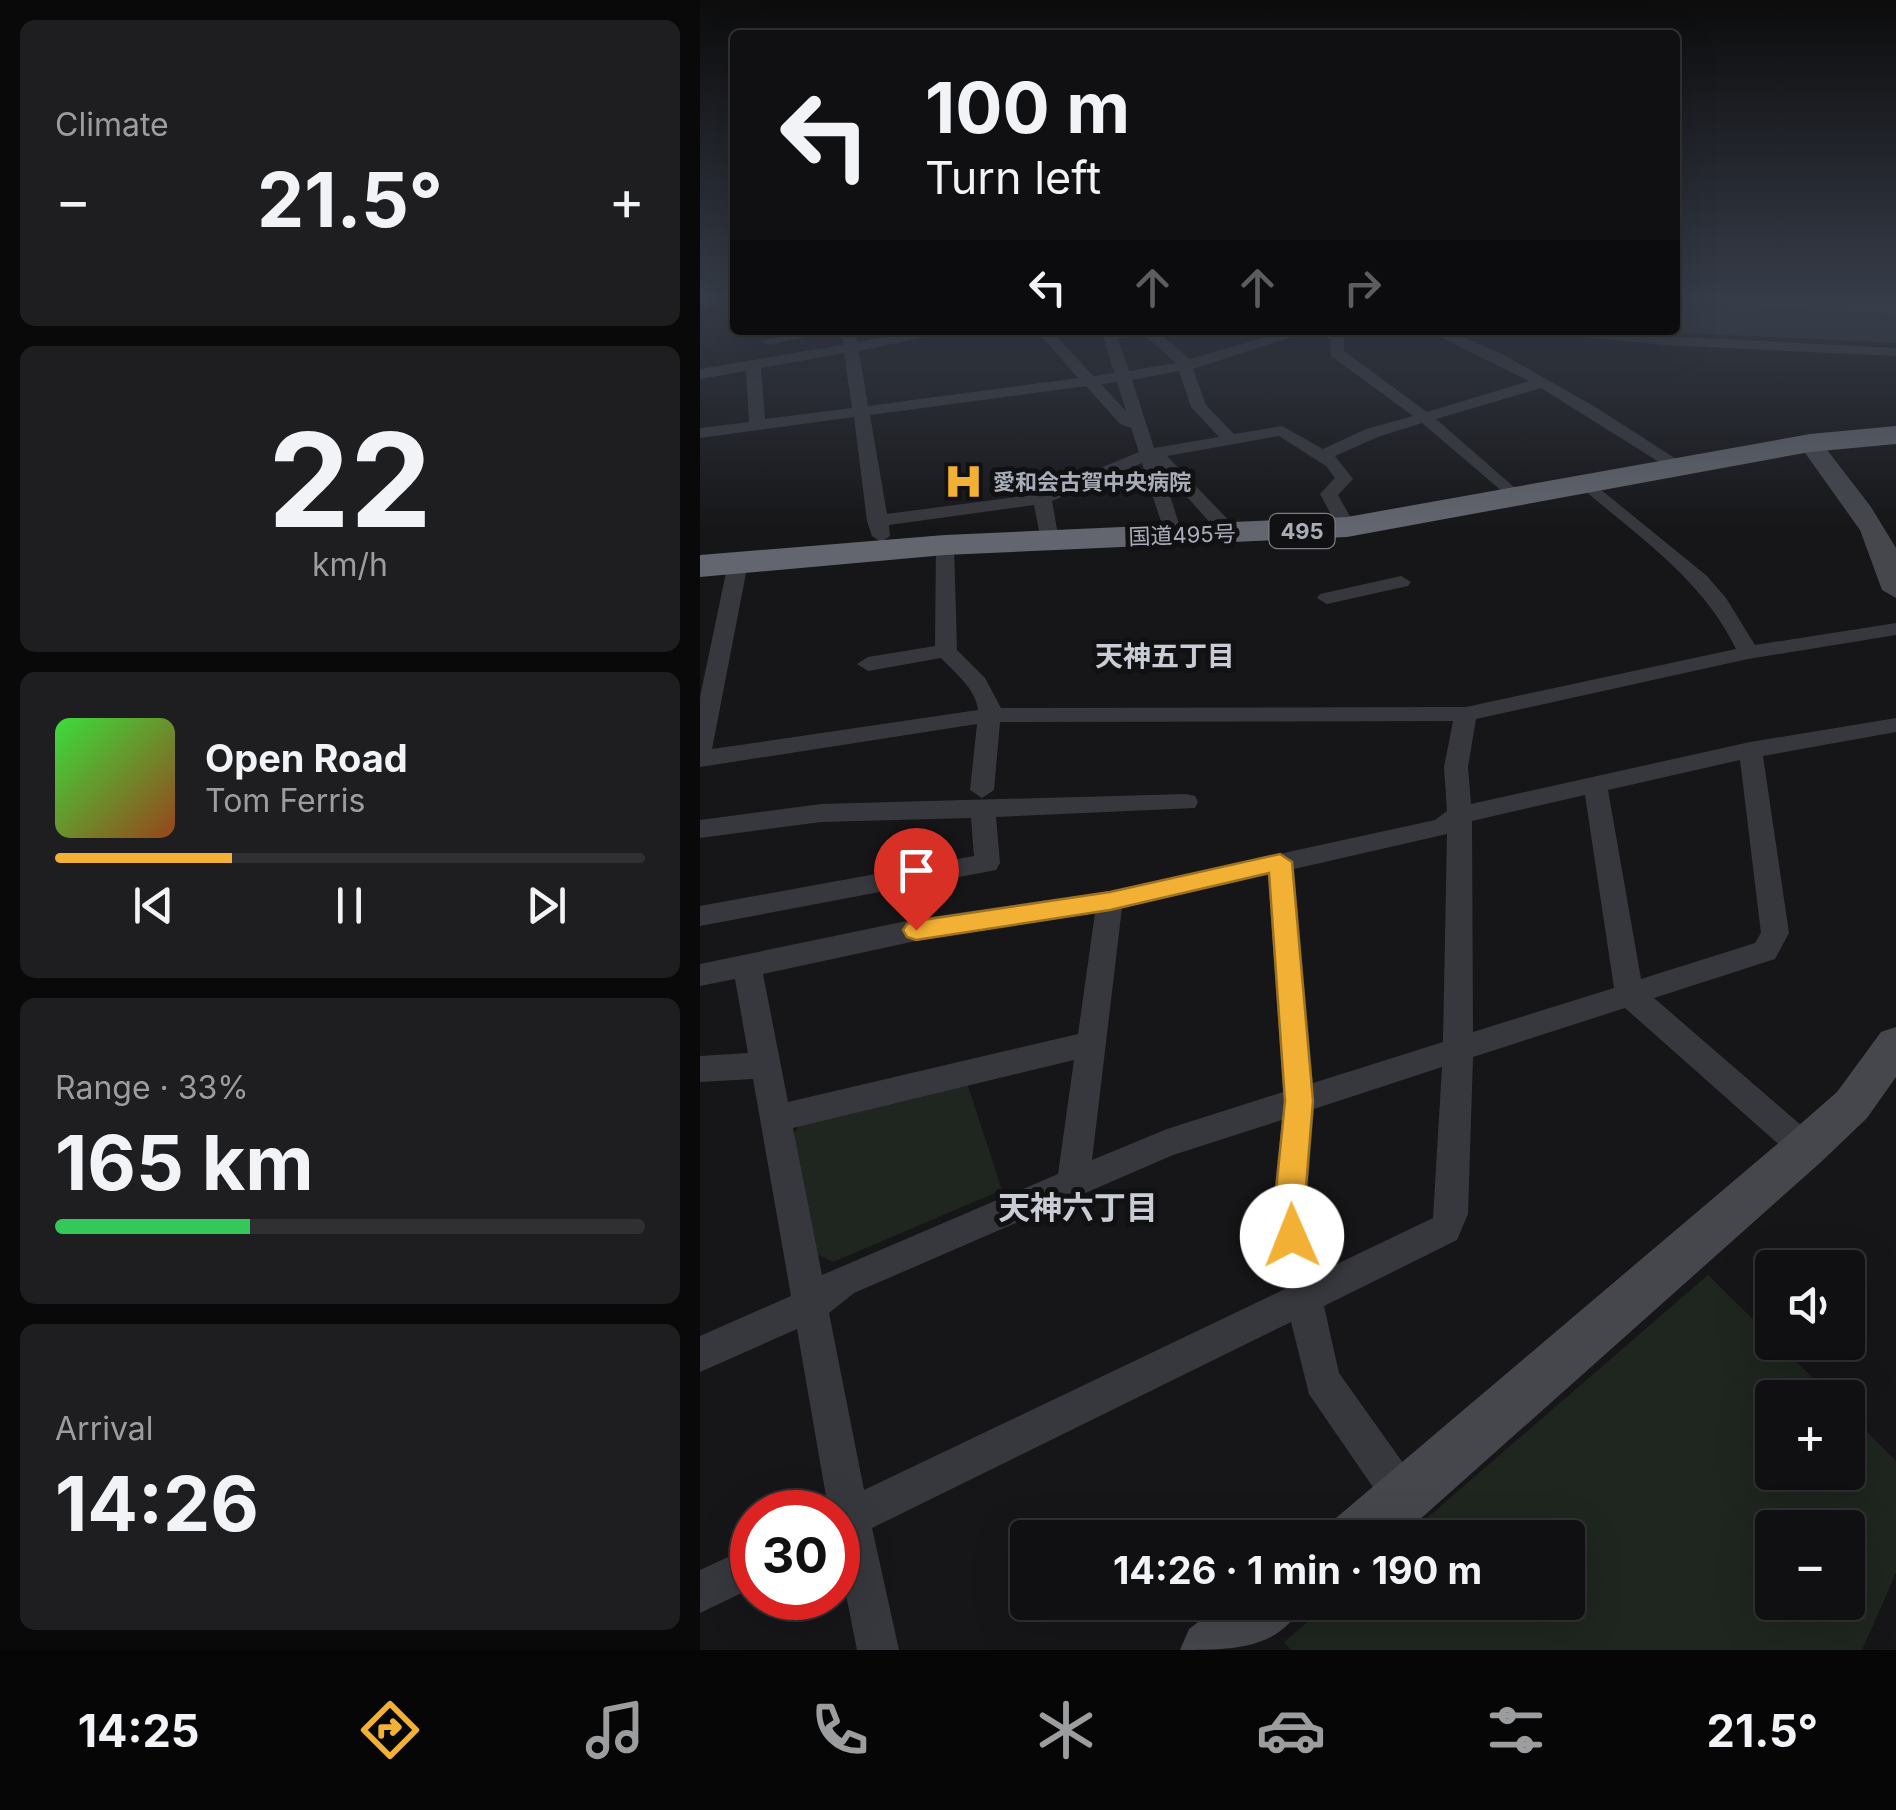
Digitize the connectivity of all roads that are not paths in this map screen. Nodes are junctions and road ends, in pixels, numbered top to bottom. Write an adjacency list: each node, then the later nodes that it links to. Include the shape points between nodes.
1 (754, 376): 12 (street)
2 (854, 376): 10 (street)
3 (1085, 376): 8 (street)
4 (1123, 376): 8 (street); 13 (street)
5 (1190, 376): 16 (street, via 1199,408)
6 (1373, 376): 11 (street)
7 (1528, 376): 9 (street)
8 (1090, 381): 10 (street); 13 (street, via 1126,421)
9 (1541, 383): 11 (street); 20 (street)
10 (860, 412): 12 (street); 26 (street)
11 (1426, 417): 19 (street); 23 (street)
12 (757, 425): 14 (street)
13 (1140, 426): 18 (street)
14 (700, 433)
15 (1896, 435): 17 (highway, 国道495号 / 495)
16 (1228, 438): 18 (street); 19 (street, via 1282,431)
17 (1810, 443): 20 (highway, 国道495号 / 495); 28 (street)
18 (1149, 454): 22 (street); 25 (street, via 1164,461); 27 (street)
19 (1321, 456): 24 (street, via 1344,479 1329,494)
20 (1680, 468): 21 (highway, 国道495号 / 495)
21 (1589, 485): 23 (highway, 国道495号 / 495); 40 (street, via 1682,562 1722,605)
22 (1042, 498): 26 (street); 29 (street)
23 (1516, 498): 24 (highway, 国道495号 / 495)
24 (1347, 527): 25 (highway, 国道495号 / 495)
25 (1230, 534): 27 (highway, 国道495号 / 495)
26 (881, 536): 30 (highway, 国道495号 / 495); 31 (highway, 国道495号 / 495)
27 (1174, 536): 29 (highway, 国道495号 / 495)
28 (1886, 536): 34 (street)
29 (1050, 540): 30 (highway, 国道495号 / 495)
30 (945, 545): 39 (street)
31 (738, 563): 32 (highway, 国道495号 / 495); 36 (street)
32 (700, 566)
33 (1402, 582): 35 (street)
34 (1896, 590)
35 (1327, 598)
36 (726, 618): 37 (street); 46 (street)
37 (700, 620)
38 (1896, 629): 40 (street)
39 (946, 651): 41 (street); 43 (street, via 977,683)
40 (1748, 653): 42 (street)
41 (868, 664)
42 (1466, 714): 43 (street); 50 (street, via 1456,767)
43 (990, 715): 46 (street); 48 (street)
44 (1896, 724): 45 (street)
45 (1750, 750): 47 (street); 57 (street, via 1775,933 1766,951)
46 (700, 756)
47 (1595, 784): 50 (street); 57 (street)
48 (982, 800): 49 (street); 51 (street); 54 (street, via 987,862)
49 (1186, 802)
50 (1460, 814): 52 (street, via 1442,826); 60 (street)
51 (700, 830)
52 (1280, 862): 53 (street); 63 (street)
53 (1110, 901): 55 (street, via 916,930); 58 (street)
54 (700, 916)
55 (747, 966): 56 (street); 61 (street)
56 (700, 975)
57 (1629, 994): 60 (street); 65 (street)
58 (1088, 1044): 64 (street); 66 (street)
59 (1896, 1044): 65 (street, via 1852,1105)
60 (1458, 1048): 63 (street); 67 (street, via 1445,1229)
61 (763, 1064): 62 (street); 64 (street)
62 (700, 1069)
63 (1299, 1101): 66 (street); 67 (street, via 1289,1211)
64 (774, 1119): 68 (street)
65 (1805, 1148): 71 (street)
66 (1073, 1180): 68 (street, via 842,1281)
67 (1304, 1295): 71 (street, via 1322,1381); 72 (street)
68 (811, 1305): 69 (street); 70 (street)
69 (700, 1354)
70 (839, 1490)
71 (1404, 1498): 73 (street)
72 (860, 1513)
73 (1378, 1520)
74 (730, 1577): 76 (street)
75 (860, 1582): 78 (street)
76 (700, 1592)
77 (1251, 1620): 79 (street)
78 (878, 1650)
79 (1210, 1650)

